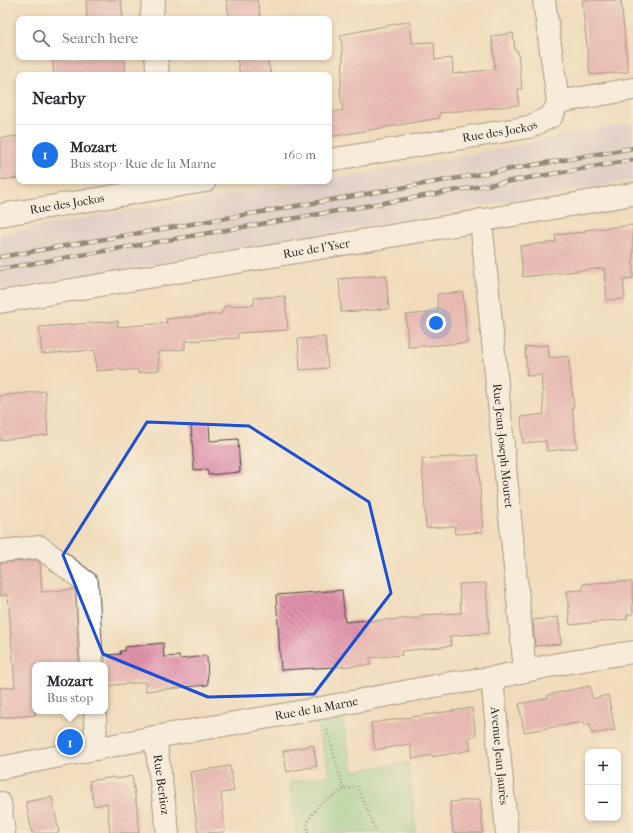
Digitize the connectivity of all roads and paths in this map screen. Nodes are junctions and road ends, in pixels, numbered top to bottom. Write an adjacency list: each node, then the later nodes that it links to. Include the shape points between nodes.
1 (154, 0): 3 (street)
2 (544, 0): 7 (street)
3 (151, 16)
4 (156, 60): 5 (street)
5 (158, 72)
6 (633, 89): 7 (street)
7 (558, 102): 8 (street, Rue des Jockos, via 552,116 529,127)
8 (332, 160)
9 (187, 184): 11 (street, Rue des Jockos)
10 (633, 194): 12 (street, Rue de l'Yser)
11 (0, 215)
12 (481, 220): 13 (street, Rue de l'Yser); 17 (street, Rue Jean-Joseph Mouret)
13 (0, 302)
14 (0, 551): 16 (street, via 40,547 87,583)
15 (633, 652): 17 (street, Rue de la Marne)
16 (92, 662)
17 (525, 672): 18 (street, Rue de la Marne)
18 (492, 678): 19 (street, Rue de la Marne, via 445,684); 30 (street, Avenue Jean Jaurès)
19 (321, 708): 21 (street, Rue de la Marne); 24 (path)
20 (95, 714): 22 (street)
21 (155, 737): 22 (street, Rue de la Marne); 27 (street, Rue Berlioz)
22 (96, 749): 23 (street, Rue de la Marne)
23 (0, 768)
24 (344, 790): 28 (path, via 318,805 307,823); 29 (path, via 357,786)
25 (0, 803): 26 (street)
26 (4, 833)
27 (168, 833)
28 (308, 833)
29 (377, 833)
30 (507, 833)

